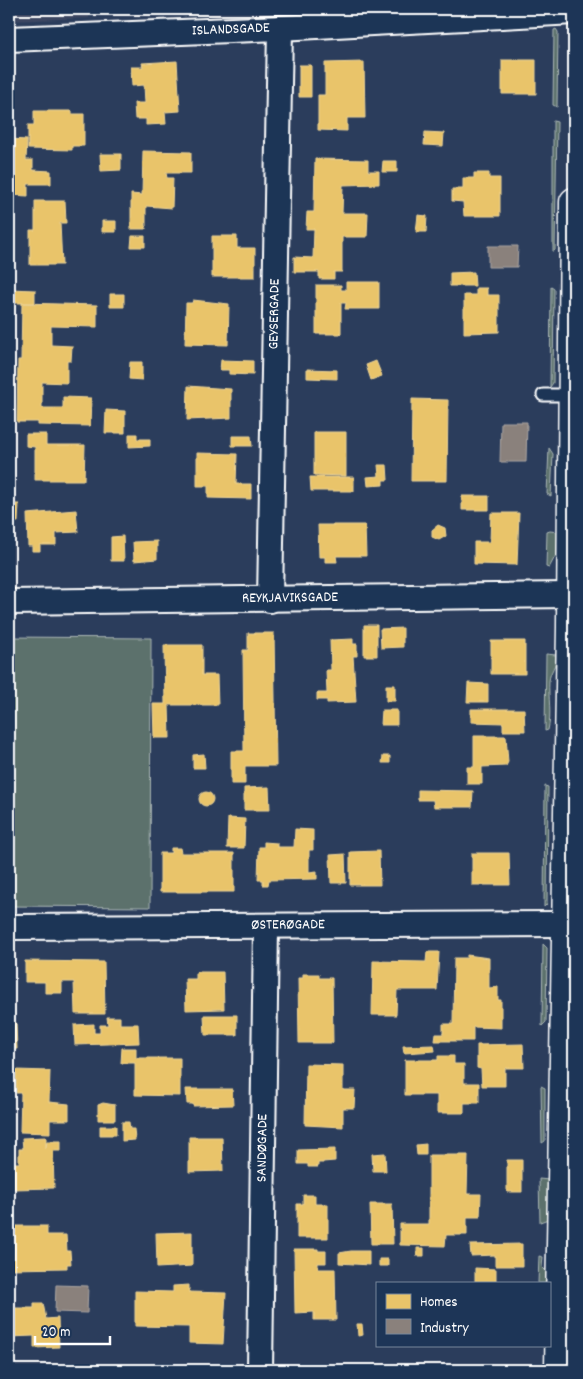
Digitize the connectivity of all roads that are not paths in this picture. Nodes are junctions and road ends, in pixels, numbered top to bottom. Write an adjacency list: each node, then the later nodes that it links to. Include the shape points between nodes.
1 (574, 12): 2 (street, ISLANDSGADE)
2 (280, 28): 3 (street, ISLANDSGADE); 8 (street, GEYSERGADE)
3 (9, 39)
4 (574, 202): 6 (street)
5 (543, 395): 6 (lane)
6 (574, 395): 7 (street)
7 (573, 595): 8 (street, REYKJAVIKSGADE); 10 (street)
8 (270, 600): 9 (street, REYKJAVIKSGADE)
9 (9, 602)
10 (566, 924): 11 (street, ØSTERØGADE); 13 (street)
11 (266, 926): 12 (street, ØSTERØGADE); 14 (street, SANDØGADE)
12 (9, 928)
13 (568, 1237): 15 (street)
14 (260, 1370)
15 (559, 1370)

